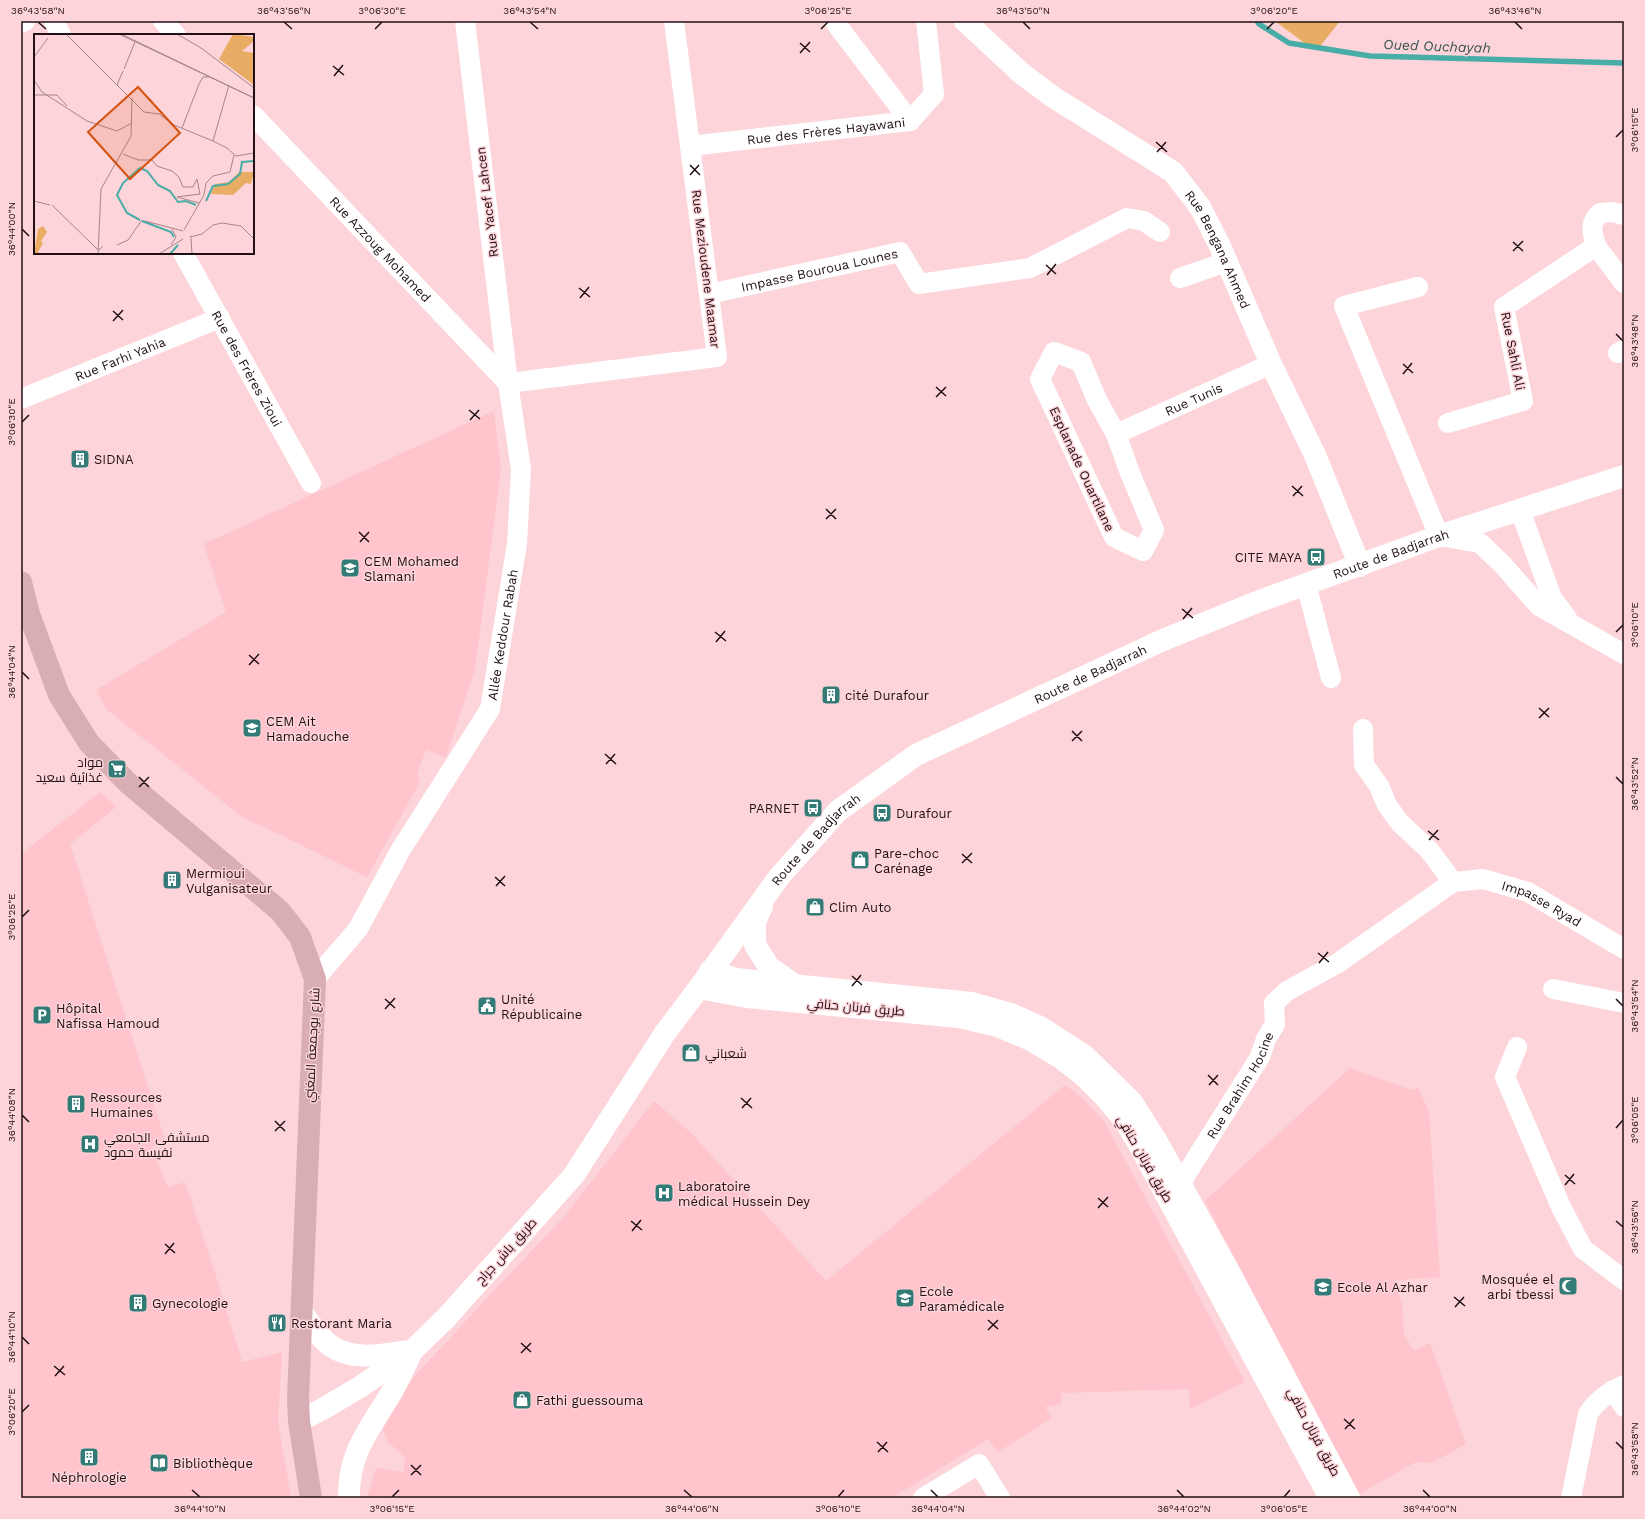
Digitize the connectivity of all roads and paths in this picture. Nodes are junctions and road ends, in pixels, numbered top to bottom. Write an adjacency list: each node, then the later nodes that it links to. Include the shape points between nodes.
1 (25, 21): 9 (street)
2 (54, 21): 10 (street)
3 (163, 21): 11 (street)
4 (465, 21): 26 (street, Rue Yacef Lahcen)
5 (674, 21): 14 (street, Rue Mezioudene Maamar)
6 (834, 21): 13 (street, Rue des Frères Hayawani)
7 (926, 21): 13 (street, via 934,94)
8 (965, 21): 19 (main road, Rue Bengana Ahmed, via 1021,73 1053,97 1173,172 1200,207)
9 (21, 23)
10 (61, 34)
11 (175, 34)
12 (254, 116): 26 (street, Rue Azzoug Mohamed)
13 (910, 121): 14 (street, Rue des Frères Hayawani)
14 (690, 146): 23 (street, Rue Mezioudene Maamar)
15 (1624, 215): 17 (street, via 1600,213 1594,218 1591,231)
16 (1160, 232): 23 (street, Impasse Bouroua Lounes, via 1144,221 1127,218 1030,268 919,284 900,252)
17 (1596, 246): 21 (street); 28 (street, Rue Sahli Ali, via 1504,306 1523,401)
18 (184, 254): 24 (street, Rue des Frères Zioui)
19 (1226, 262): 20 (street); 25 (main road, Rue Bengana Ahmed)
20 (1180, 278)
21 (1624, 282)
22 (1418, 287): 33 (street, via 1344,306)
23 (709, 294): 26 (street, Rue Mezioudene Maamar, via 717,357)
24 (220, 318): 27 (street, Rue Farhi Yahia); 31 (street, Rue des Frères Zioui)
25 (1271, 364): 29 (street, Rue Tunis); 34 (main road, Rue Bengana Ahmed, via 1315,455)
26 (508, 383): 44 (street, Allée Keddour Rabah, via 521,477 517,544 490,709 400,851 358,929)
27 (21, 399)
28 (1448, 424)
29 (1116, 434): 29 (street, Esplanade Ouartilane, via 1097,400 1081,362 1054,352 1040,379 1114,537 1143,551 1154,530)
30 (1624, 476): 32 (main road, Route de Badjarrah)
31 (311, 483)
32 (1520, 510): 33 (main road, Route de Badjarrah); 37 (street, via 1552,598)
33 (1440, 536): 34 (main road, Route de Badjarrah); 37 (street, via 1480,543 1539,606)
34 (1360, 566): 36 (main road, Route de Badjarrah)
35 (21, 582): 44 (main road, شارع بوجمعة المغني, via 29,614 59,695 89,743 128,783 280,911 300,937)
36 (1306, 584): 39 (street); 42 (main road, Route de Badjarrah, via 1163,640 916,755 838,811)
37 (1570, 623): 38 (street)
38 (1624, 654)
39 (1331, 678)
40 (1363, 729): 41 (street, via 1364,765 1379,786 1387,805 1400,823 1429,850)
41 (1452, 882): 43 (street, Impasse Ryad, via 1483,879 1528,892); 53 (street, Rue Brahim Hocine, via 1338,963 1287,991 1274,1003 1275,1024 1260,1057)
42 (768, 891): 45 (main road, Route de Badjarrah); 46 (main road, via 755,922 755,945 769,967)
43 (1624, 949)
44 (315, 978): 55 (main road, شارع بوجمعة المغني)
45 (705, 980): 46 (main road, طريق فرنان حنافي, via 737,978); 48 (main road, طريق فرنان حنافي); 50 (main road, Route de Badjarrah)
46 (795, 986): 53 (main road, طريق فرنان حنافي, via 972,1003 1011,1014 1040,1027 1084,1056 1132,1102)
47 (1553, 989): 49 (street)
48 (747, 997): 50 (main road); 64 (main road, طريق فرنان حنافي, via 959,1017 998,1026 1031,1040 1061,1058 1082,1075 1123,1118 1137,1141)
49 (1624, 1003)
50 (682, 1011): 51 (main road, Route de Badjarrah)
51 (665, 1033): 56 (main road, طريق باش جراح, via 574,1175 446,1318)
52 (1517, 1047): 54 (street, via 1505,1077 1561,1207 1583,1249)
53 (1180, 1184): 65 (main road, طريق فرنان حنافي)
54 (1624, 1280)
55 (303, 1314): 56 (main road, via 326,1342 344,1353 358,1356); 59 (main road, شارع بوجمعة المغني)
56 (413, 1350): 59 (main road, طريق باش جراح, via 360,1387); 61 (main road, via 393,1390 362,1439 351,1470)
57 (1619, 1388): 58 (street); 66 (street, via 1594,1405 1588,1414)
58 (1624, 1407)
59 (299, 1421): 60 (main road, شارع بوجمعة المغني)
60 (310, 1498)
61 (348, 1498)
62 (923, 1498): 63 (street, via 979,1464)
63 (1000, 1498)
64 (1330, 1498)
65 (1349, 1498)
66 (1571, 1498)

